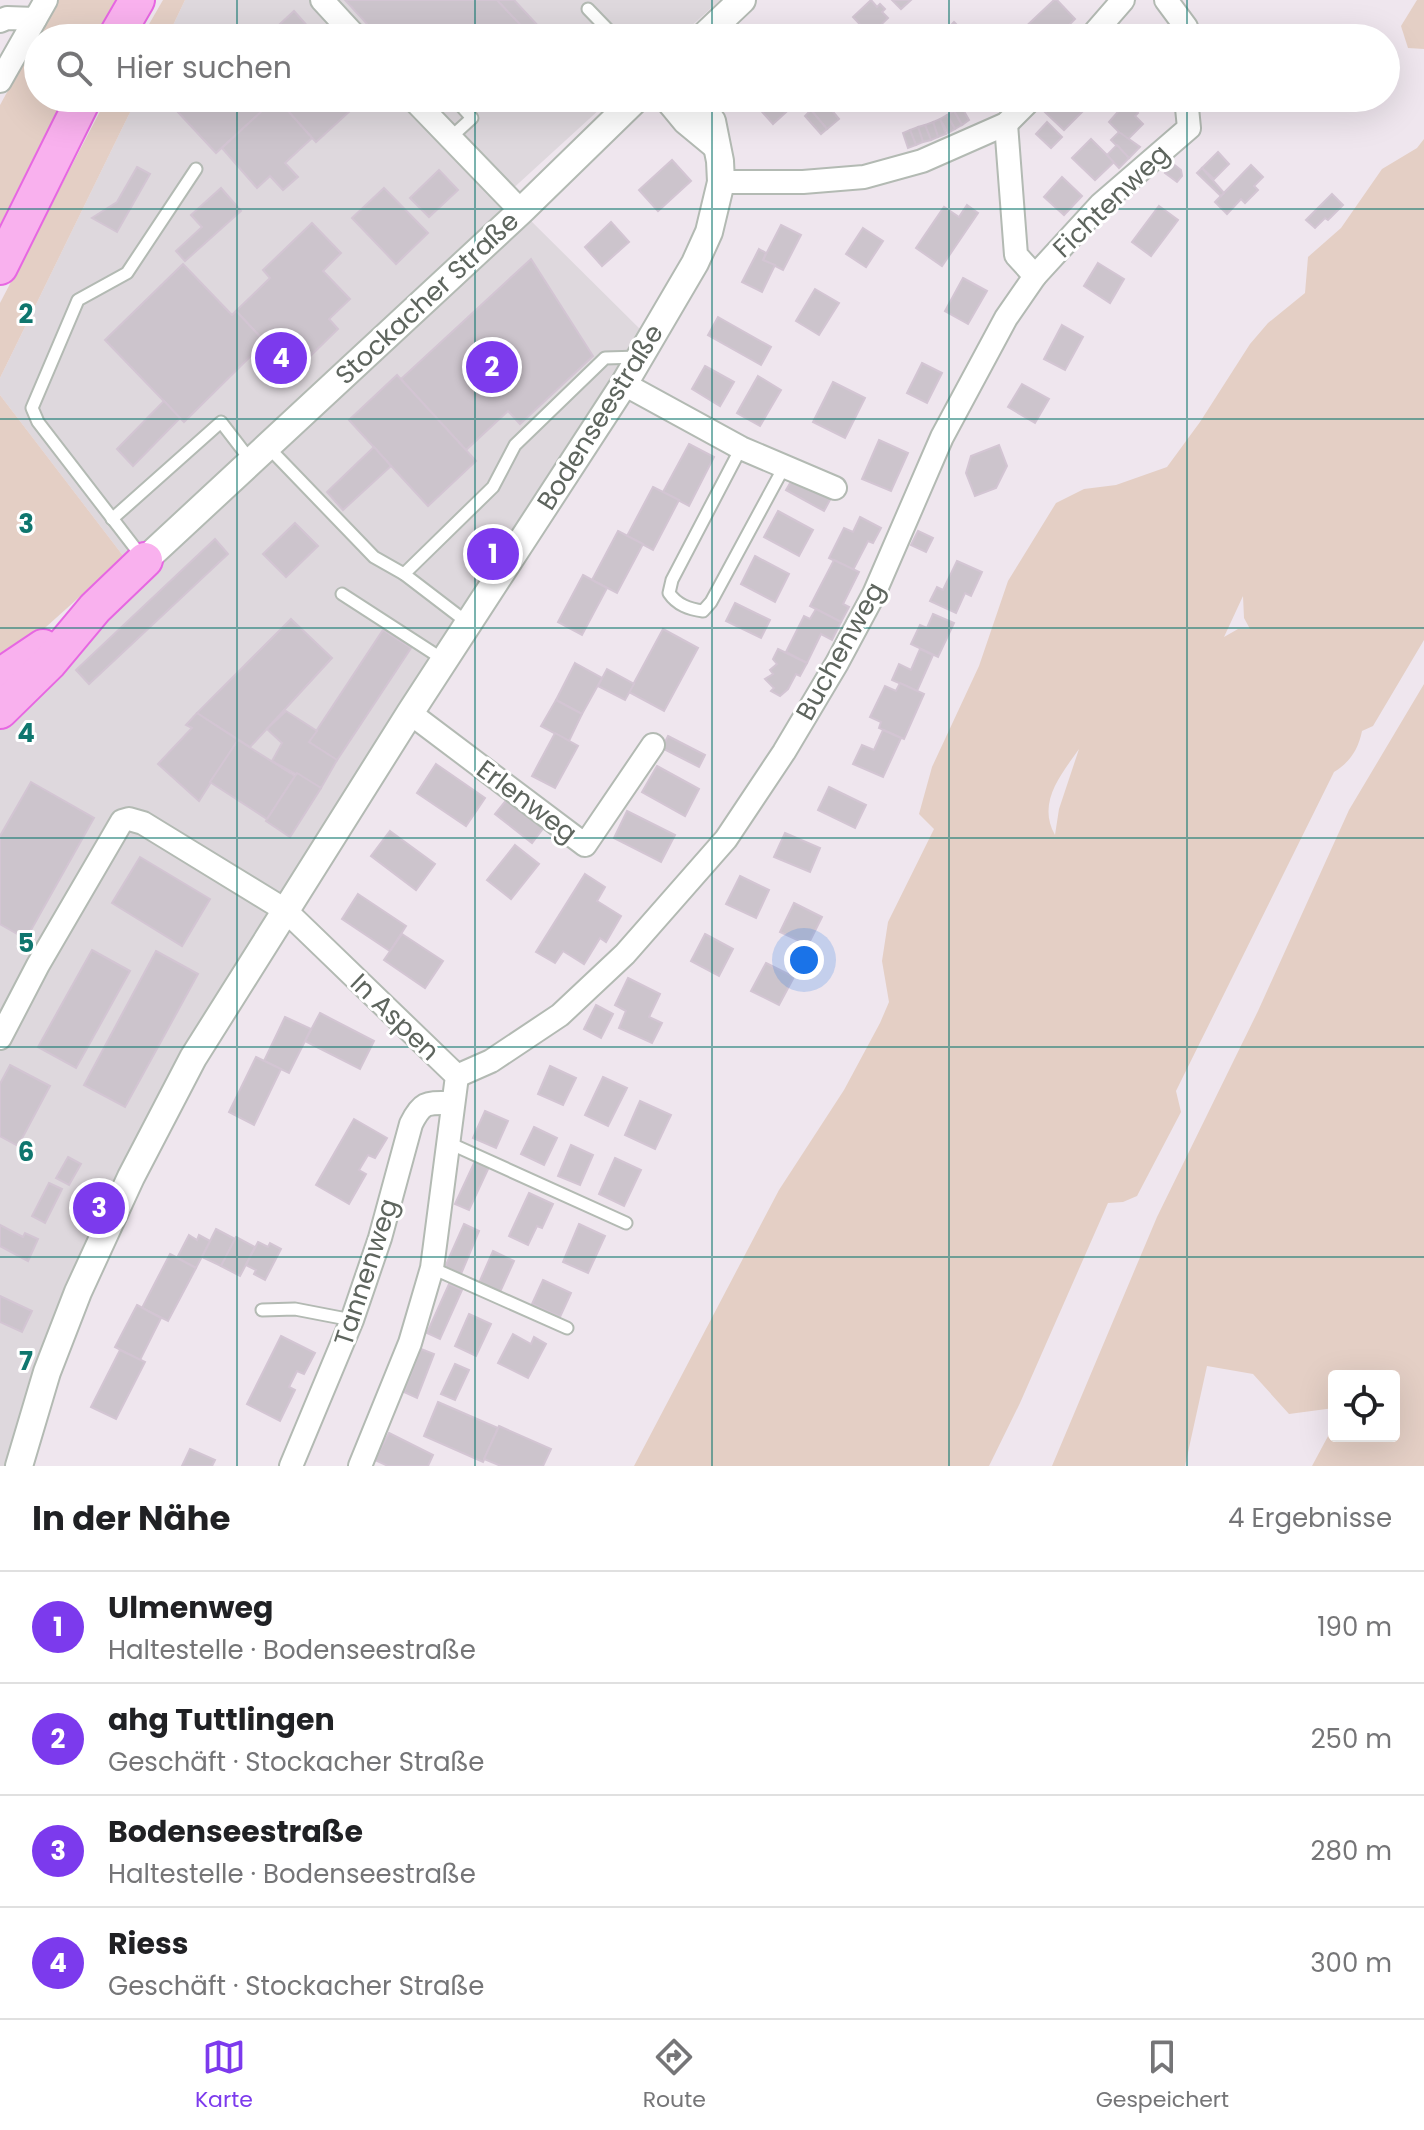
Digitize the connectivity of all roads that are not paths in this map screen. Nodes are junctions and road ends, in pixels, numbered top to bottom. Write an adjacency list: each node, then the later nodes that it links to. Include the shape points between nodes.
1 (137, 0): 9 (main road)
2 (322, 0): 10 (street)
3 (742, 0): 12 (street)
4 (1123, 0): 13 (street)
5 (1166, 0): 14 (street)
6 (588, 9): 11 (lane)
7 (40, 10): 8 (street)
8 (0, 21)
9 (123, 24)
10 (344, 24)
11 (602, 24)
12 (718, 24)
13 (1102, 24)
14 (1184, 24)
15 (24, 38): 16 (street)
16 (0, 81)
17 (77, 112): 31 (main road)
18 (425, 112): 26 (street)
19 (467, 112): 26 (lane, via 472,118)
20 (623, 112): 30 (street, Stockacher Straße)
21 (679, 112): 27 (street)
22 (706, 112): 27 (street, Bodenseestraße)
23 (1018, 112): 25 (street)
24 (1187, 112): 32 (street, Fichtenweg, via 1189,128 1101,204)
25 (1006, 124): 29 (street, via 922,161 864,177); 32 (street, via 1016,255)
26 (449, 139): 30 (street)
27 (715, 145): 29 (street, Bodenseestraße)
28 (196, 169): 39 (lane, via 127,273 78,300 32,408)
29 (721, 182): 33 (street, Bodenseestraße, via 695,263)
30 (521, 211): 36 (street, Stockacher Straße)
31 (0, 267)
32 (1035, 276): 52 (street, Buchenweg, via 1006,318 942,437 874,594 837,663 726,839 625,954 560,1015 491,1061)
33 (639, 357): 34 (street, Bodenseestraße); 41 (lane, via 605,358 515,445 493,487)
34 (624, 384): 35 (street); 44 (street, Bodenseestraße)
35 (741, 448): 37 (street); 37 (lane, via 672,580 669,593 690,609 703,611 711,602)
36 (259, 453): 39 (lane, via 221,422); 40 (street, Stockacher Straße); 41 (lane, via 374,557)
37 (784, 467): 38 (street)
38 (835, 488)
39 (112, 519): 40 (lane)
40 (145, 560): 43 (main road)
41 (404, 574): 44 (lane)
42 (342, 594): 45 (lane)
43 (95, 608): 46 (main road); 47 (main road)
44 (468, 624): 45 (street, Bodenseestraße)
45 (444, 660): 48 (street, Bodenseestraße)
46 (0, 676)
47 (0, 711)
48 (410, 713): 49 (street, Erlenweg, via 585,845); 50 (street, Bodenseestraße)
49 (653, 745)
50 (285, 910): 51 (street, In Aspen, via 143,823 122,821); 52 (street, In Aspen); 60 (street, Bodenseestraße, via 193,1058 131,1177 78,1292)
51 (0, 1038)
52 (457, 1076): 53 (street, In Aspen)
53 (453, 1103): 54 (street, In Aspen); 58 (street, Tannenweg, via 419,1107 411,1124)
54 (449, 1143): 55 (lane); 56 (street, In Aspen)
55 (626, 1223)
56 (432, 1268): 59 (lane); 62 (street, In Aspen, via 410,1343)
57 (262, 1310): 58 (lane, via 295,1309)
58 (352, 1320): 61 (street, Tannenweg)
59 (567, 1328)
60 (19, 1466)
61 (291, 1466)
62 (360, 1466)

